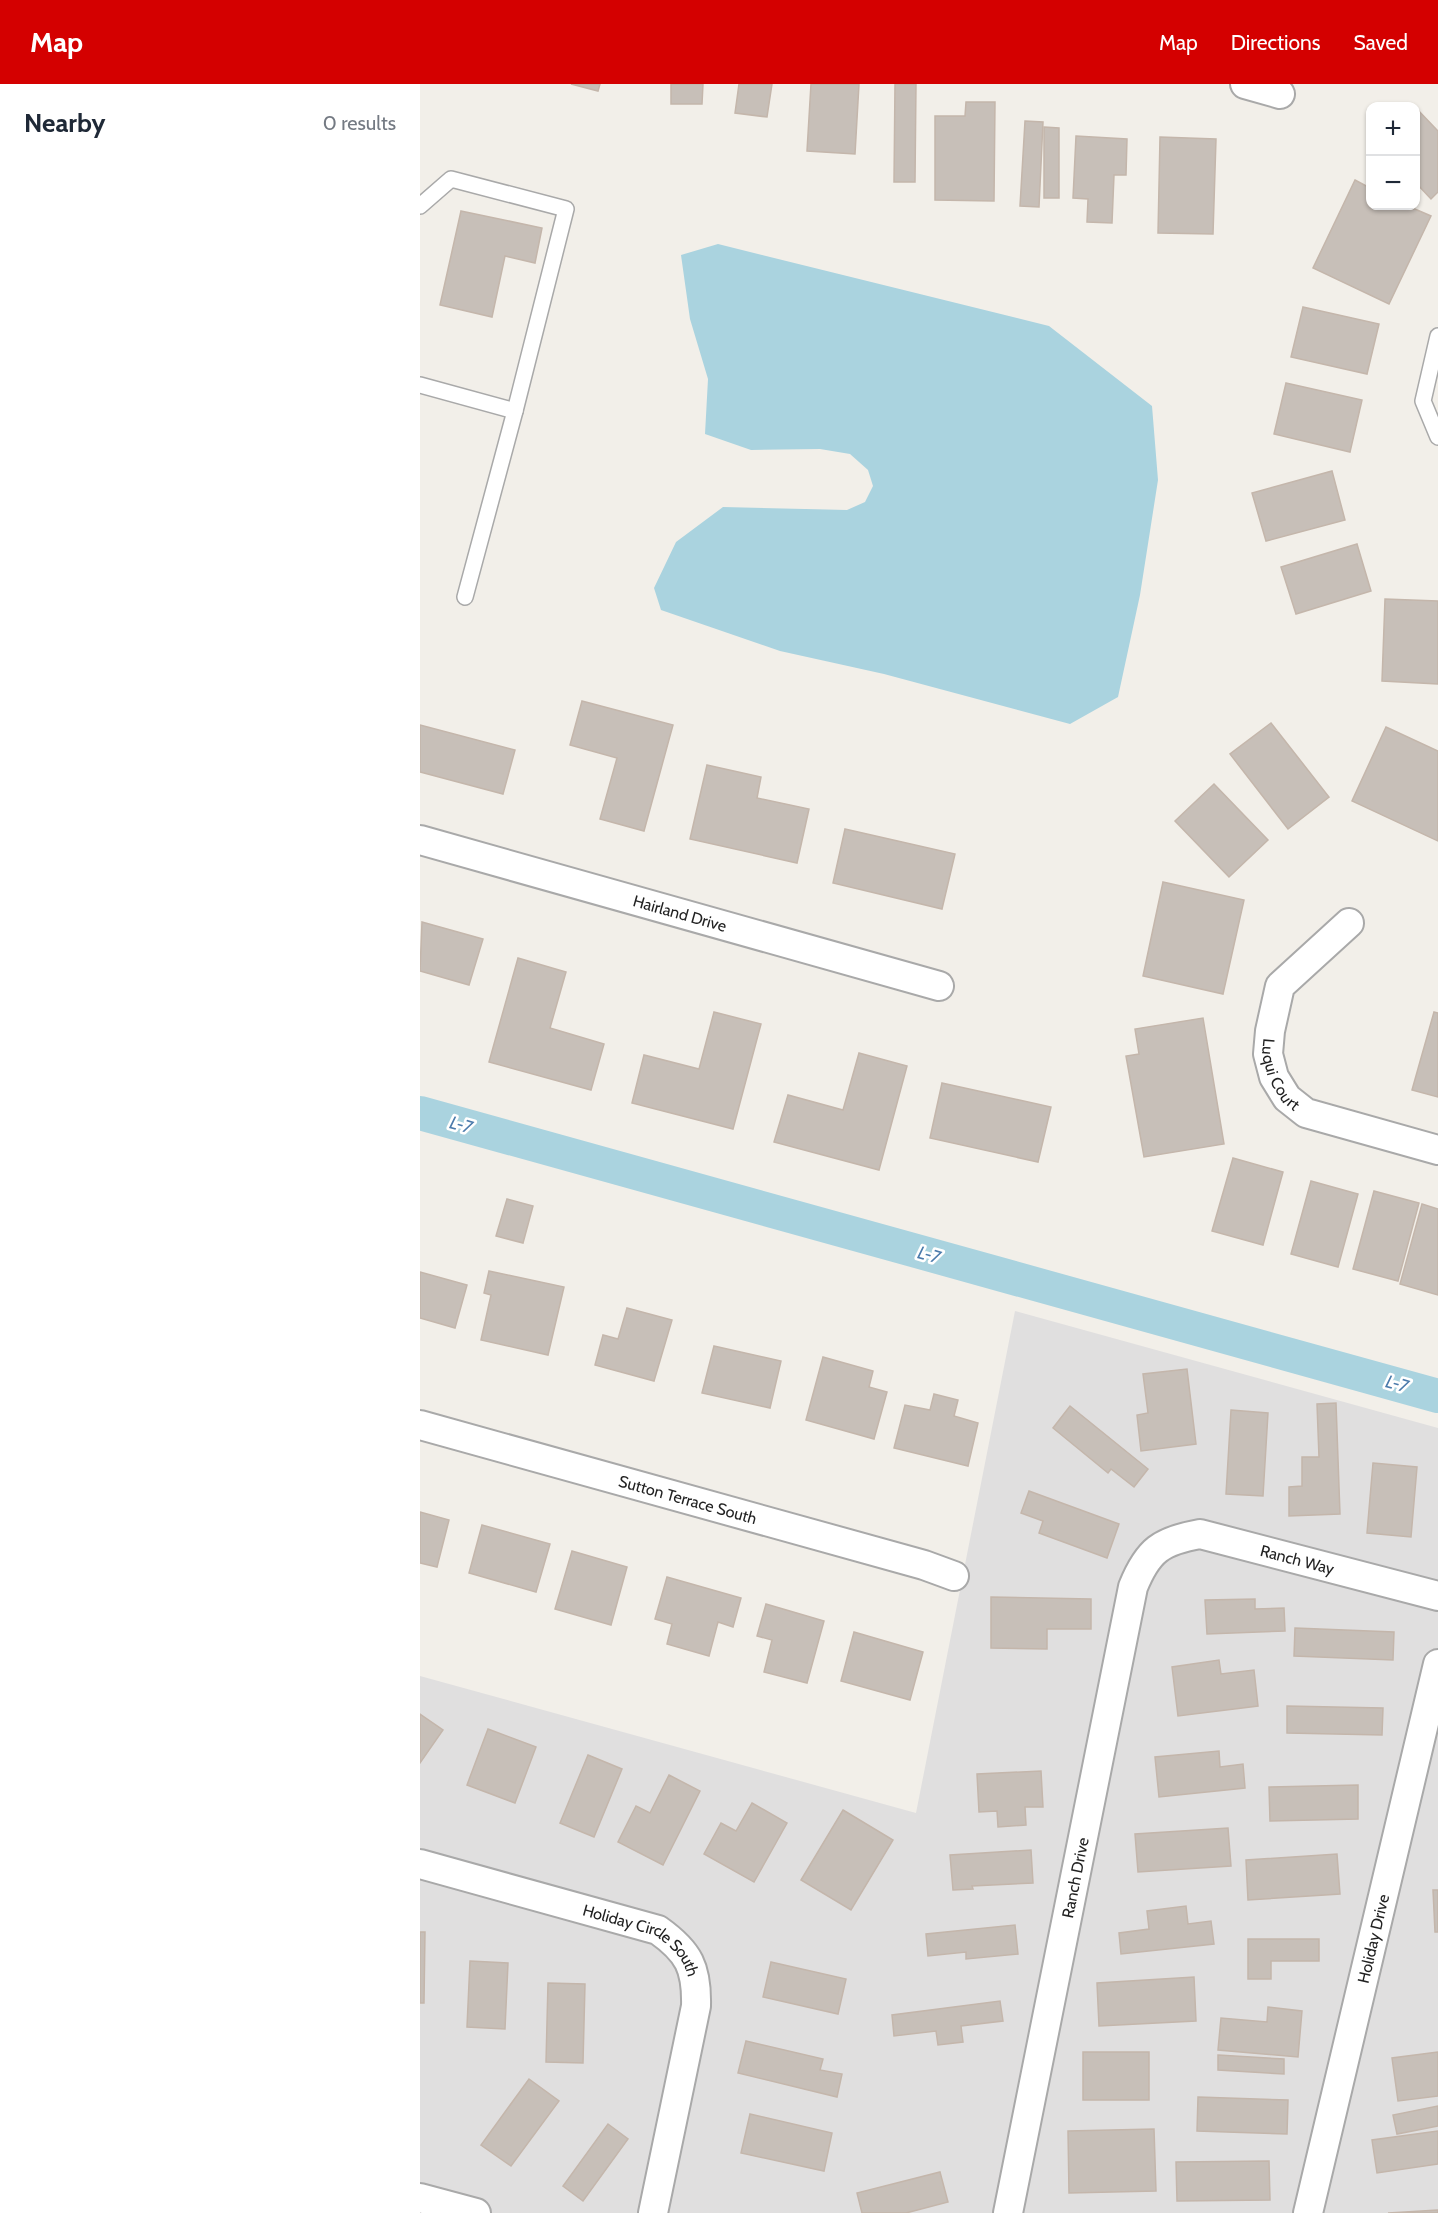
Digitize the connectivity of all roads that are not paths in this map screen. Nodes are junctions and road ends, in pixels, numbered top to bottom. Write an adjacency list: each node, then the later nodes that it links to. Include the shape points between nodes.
1 (1245, 84): 2 (street)
2 (1280, 94)
3 (420, 206): 6 (lane, via 451,179 566,209)
4 (1438, 336): 7 (lane, via 1423,401)
5 (420, 386): 6 (lane)
6 (515, 411): 8 (lane)
7 (1438, 437)
8 (465, 597)
9 (420, 840): 11 (street, Hairland Drive)
10 (1349, 923): 12 (street, Luqui Court, via 1280,986 1268,1054 1275,1077 1287,1098 1306,1113)
11 (939, 986)
12 (1438, 1150)
13 (420, 1425): 15 (street, Sutton Terrace South)
14 (1157, 1548): 16 (street, Ranch Way, via 1178,1538 1200,1534); 22 (street, Ranch Drive, via 1142,1565 1133,1587)
15 (954, 1576)
16 (1438, 1596)
17 (1438, 1664): 23 (street, Holiday Drive)
18 (420, 1864): 21 (street, Holiday Circle South, via 658,1930 677,1943 690,1962 697,1983 696,2006)
19 (420, 2198): 20 (street)
20 (476, 2213)
21 (653, 2213)
22 (1008, 2213)
23 (1308, 2213)

